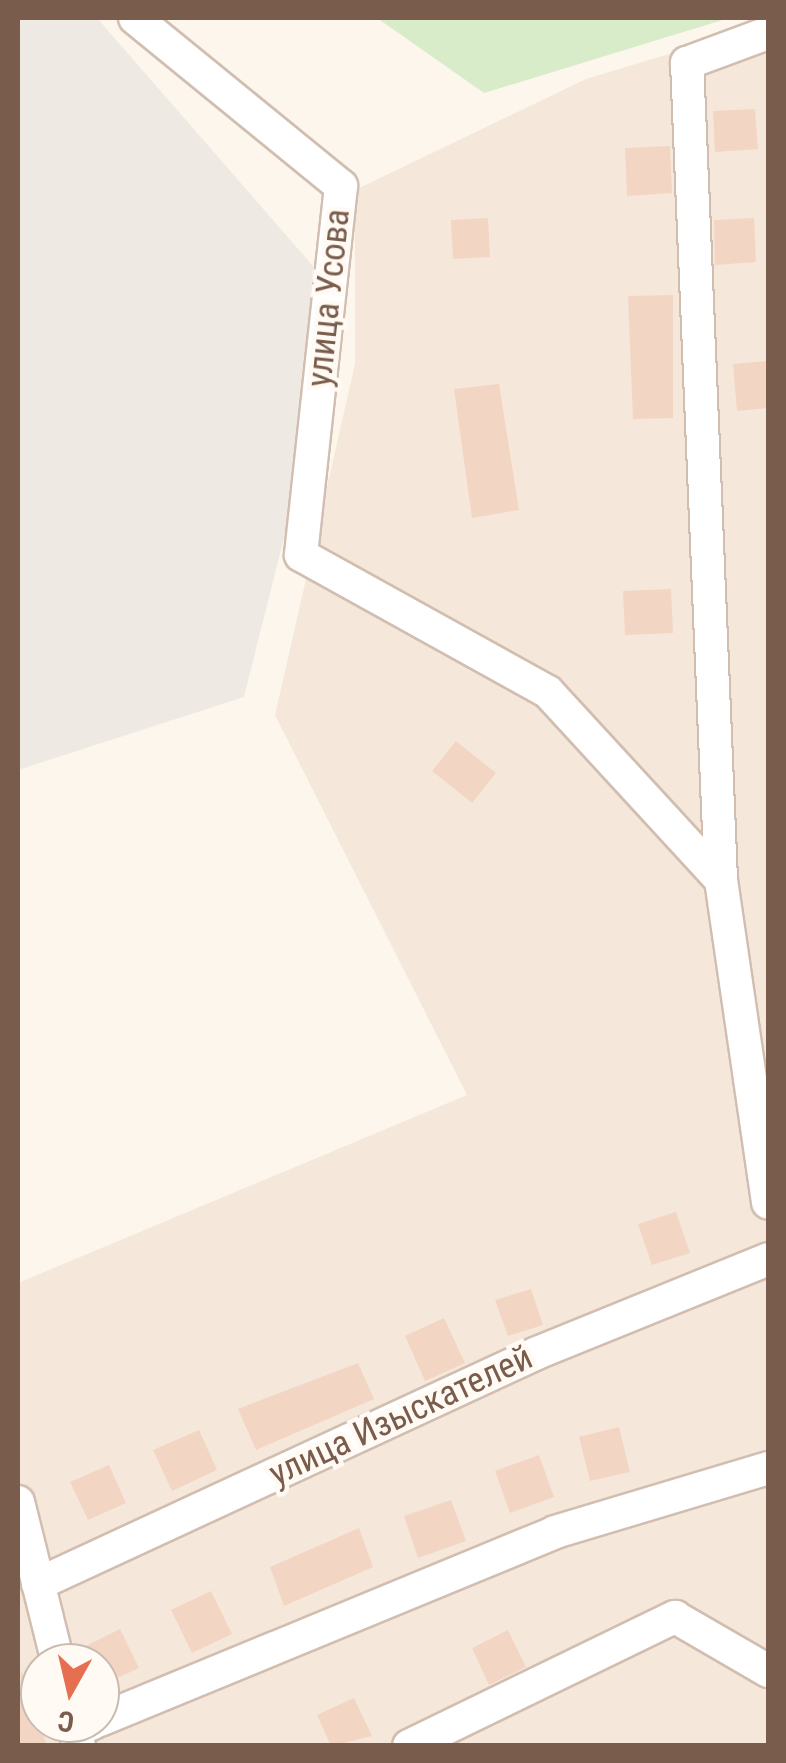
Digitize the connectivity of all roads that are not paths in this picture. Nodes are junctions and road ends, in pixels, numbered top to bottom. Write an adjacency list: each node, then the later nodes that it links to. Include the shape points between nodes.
1 (135, 18): 3 (street, улица Усова, via 341,186 302,555 548,692)
2 (768, 34): 3 (street, via 688,63)
3 (722, 880): 4 (street)
4 (765, 1106): 5 (street)
5 (768, 1203)
6 (768, 1259): 9 (street, улица Изыскателей, via 537,1353)
7 (768, 1468): 12 (street, via 555,1532)
8 (18, 1502): 9 (street)
9 (38, 1584): 10 (street)
10 (53, 1643)
11 (768, 1671): 13 (street, via 675,1617)
12 (120, 1713)
13 (409, 1746)

